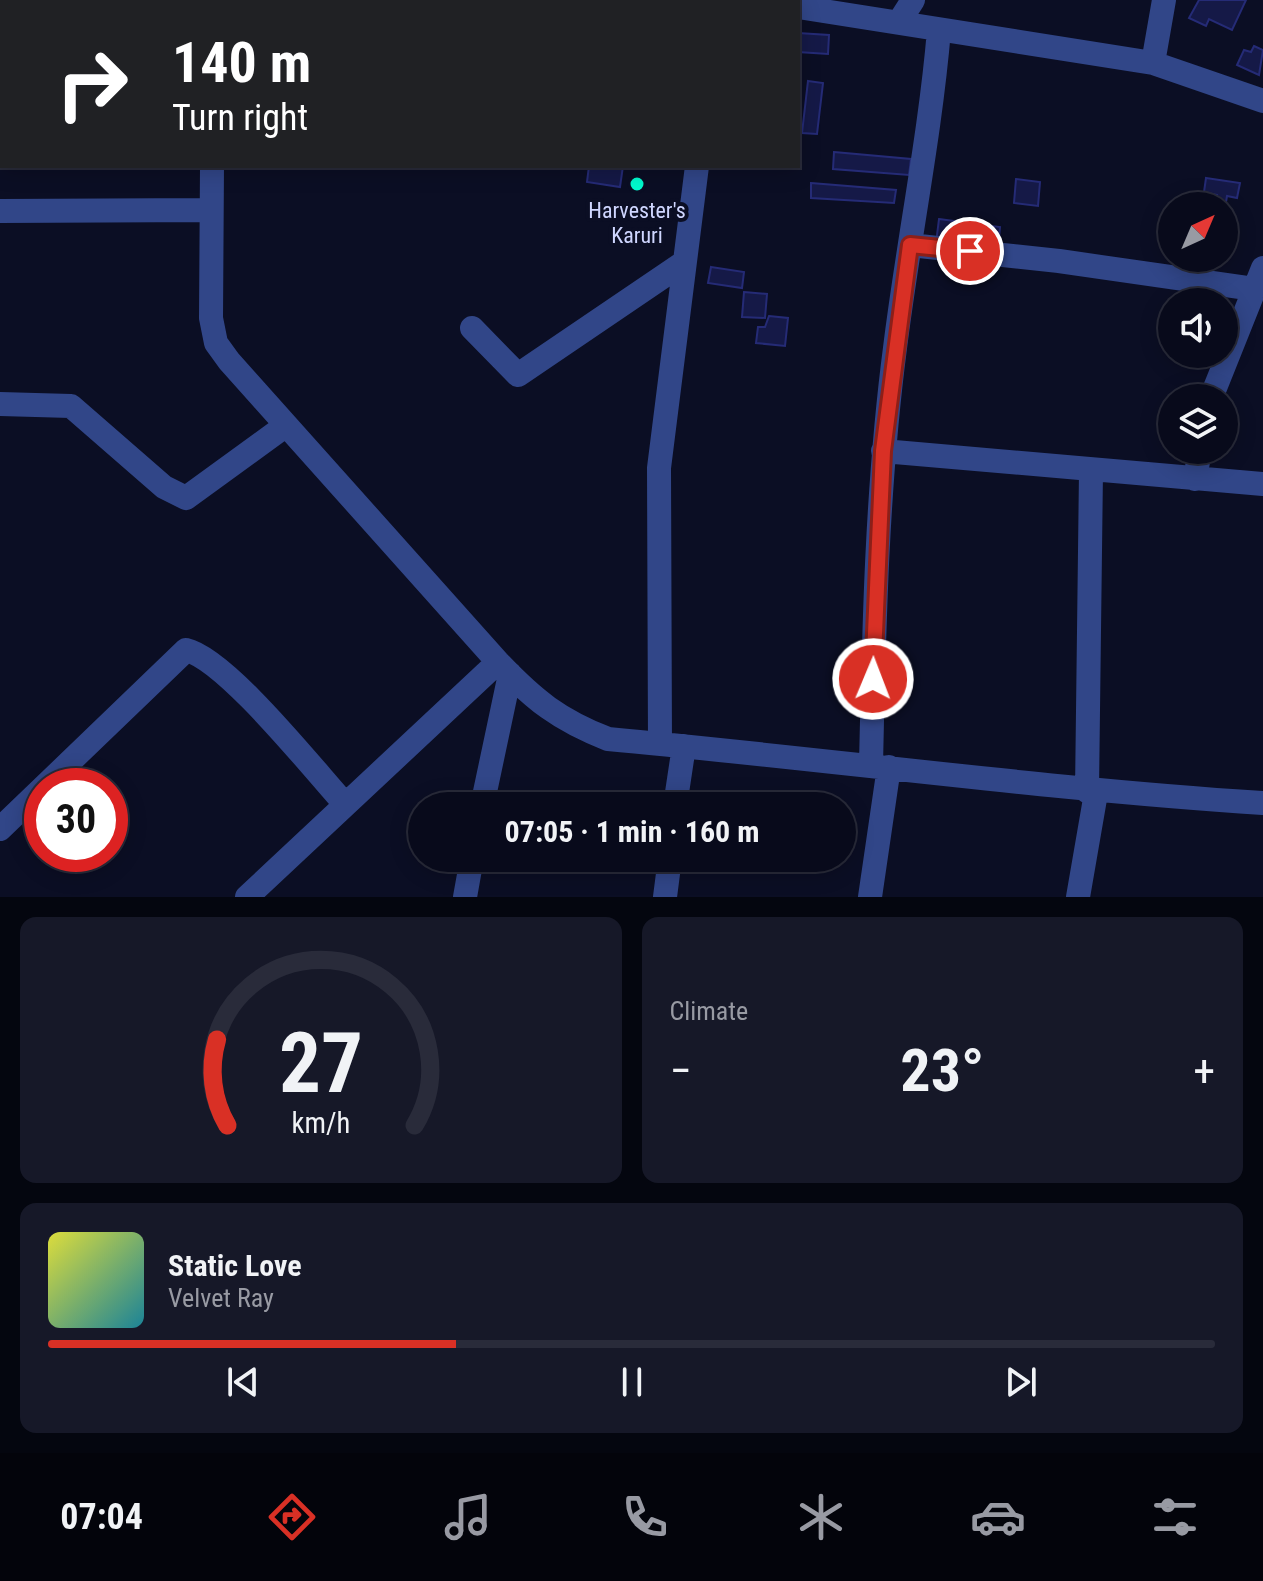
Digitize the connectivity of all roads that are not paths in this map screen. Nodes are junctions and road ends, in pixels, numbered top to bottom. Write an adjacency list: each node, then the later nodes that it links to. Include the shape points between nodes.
1 (913, 0): 4 (street)
2 (1164, 0): 6 (street)
3 (800, 7): 4 (street)
4 (899, 22): 5 (street)
5 (939, 30): 6 (street); 12 (street)
6 (1153, 63): 7 (street)
7 (1263, 101)
8 (212, 168): 10 (street)
9 (697, 168): 13 (street)
10 (209, 210): 11 (street); 18 (street, via 216,343)
11 (0, 211)
12 (910, 245): 14 (street); 19 (street)
13 (683, 263): 15 (street, via 518,375); 25 (street, via 659,468)
14 (1258, 278): 16 (street)
15 (472, 328)
16 (1216, 384)
17 (0, 404): 18 (street, via 71,406 164,487 186,498)
18 (285, 426): 24 (street)
19 (883, 451): 21 (street); 26 (street)
20 (1198, 464): 22 (street)
21 (1091, 471): 22 (street); 29 (street)
22 (1195, 479): 23 (street)
23 (1263, 484)
24 (504, 668): 25 (street, via 534,700 571,725 608,739); 27 (street); 31 (street)
25 (672, 745): 26 (street); 28 (street)
26 (880, 766): 29 (street); 38 (street)
27 (484, 792)
28 (674, 792)
29 (1091, 792): 30 (street); 39 (street)
30 (1263, 803)
31 (345, 804): 32 (street, via 240,689 206,657 186,650); 35 (street)
32 (0, 829)
33 (469, 872): 36 (street)
34 (668, 872): 37 (street)
35 (247, 897)
36 (465, 897)
37 (665, 897)
38 (870, 897)
39 (1078, 897)

